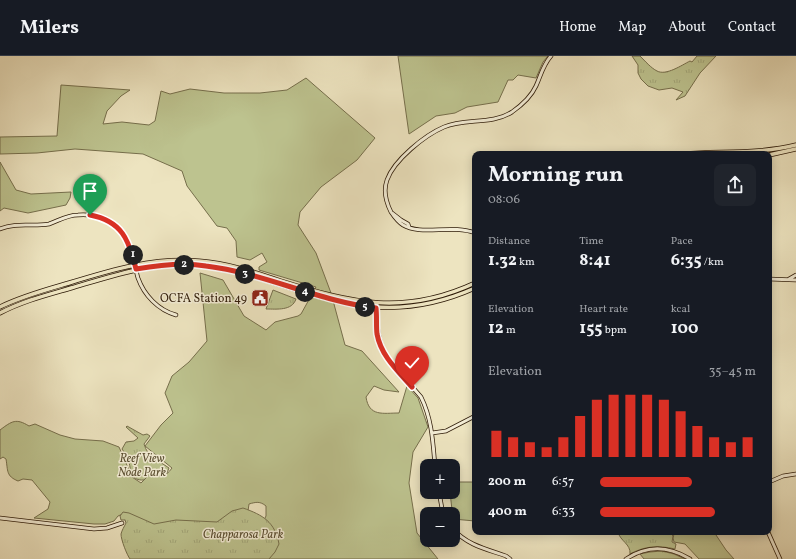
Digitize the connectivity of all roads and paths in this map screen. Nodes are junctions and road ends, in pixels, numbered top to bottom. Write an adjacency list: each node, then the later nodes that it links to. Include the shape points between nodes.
1 (551, 56): 7 (street, via 543,67 533,92 511,113 494,119 449,124 426,136 408,152 387,180 385,194 389,208 410,227 424,230 455,228)
2 (796, 145): 4 (main road)
3 (796, 149): 5 (main road)
4 (765, 151)
5 (772, 154)
6 (0, 229): 8 (street, via 14,225 44,224 77,215 96,216 112,223 125,235)
7 (472, 232)
8 (136, 267): 13 (main road, via 168,260 235,266 333,296); 14 (main road, via 120,268 28,295); 15 (main road, via 213,267 337,301); 16 (main road, via 30,300); 17 (street, via 140,283 149,297 165,311)
9 (796, 277): 10 (street)
10 (772, 279)
11 (472, 284): 13 (main road, via 431,298 401,303)
12 (472, 289): 15 (main road, via 431,304)
13 (377, 303): 15 (street)
14 (0, 307)
15 (376, 308): 19 (street, via 381,348 421,397)
16 (0, 313)
17 (176, 315)
18 (472, 417): 19 (street, via 446,430)
19 (432, 433): 20 (street)
20 (434, 459)
21 (796, 474): 22 (street)
22 (772, 481)
23 (0, 518): 24 (street, via 94,529)
24 (122, 523)
25 (769, 535): 30 (street)
26 (460, 537): 27 (street, via 475,546)
27 (510, 559)
28 (626, 559): 29 (street, via 654,548 673,550)
29 (690, 559)
30 (780, 559)

